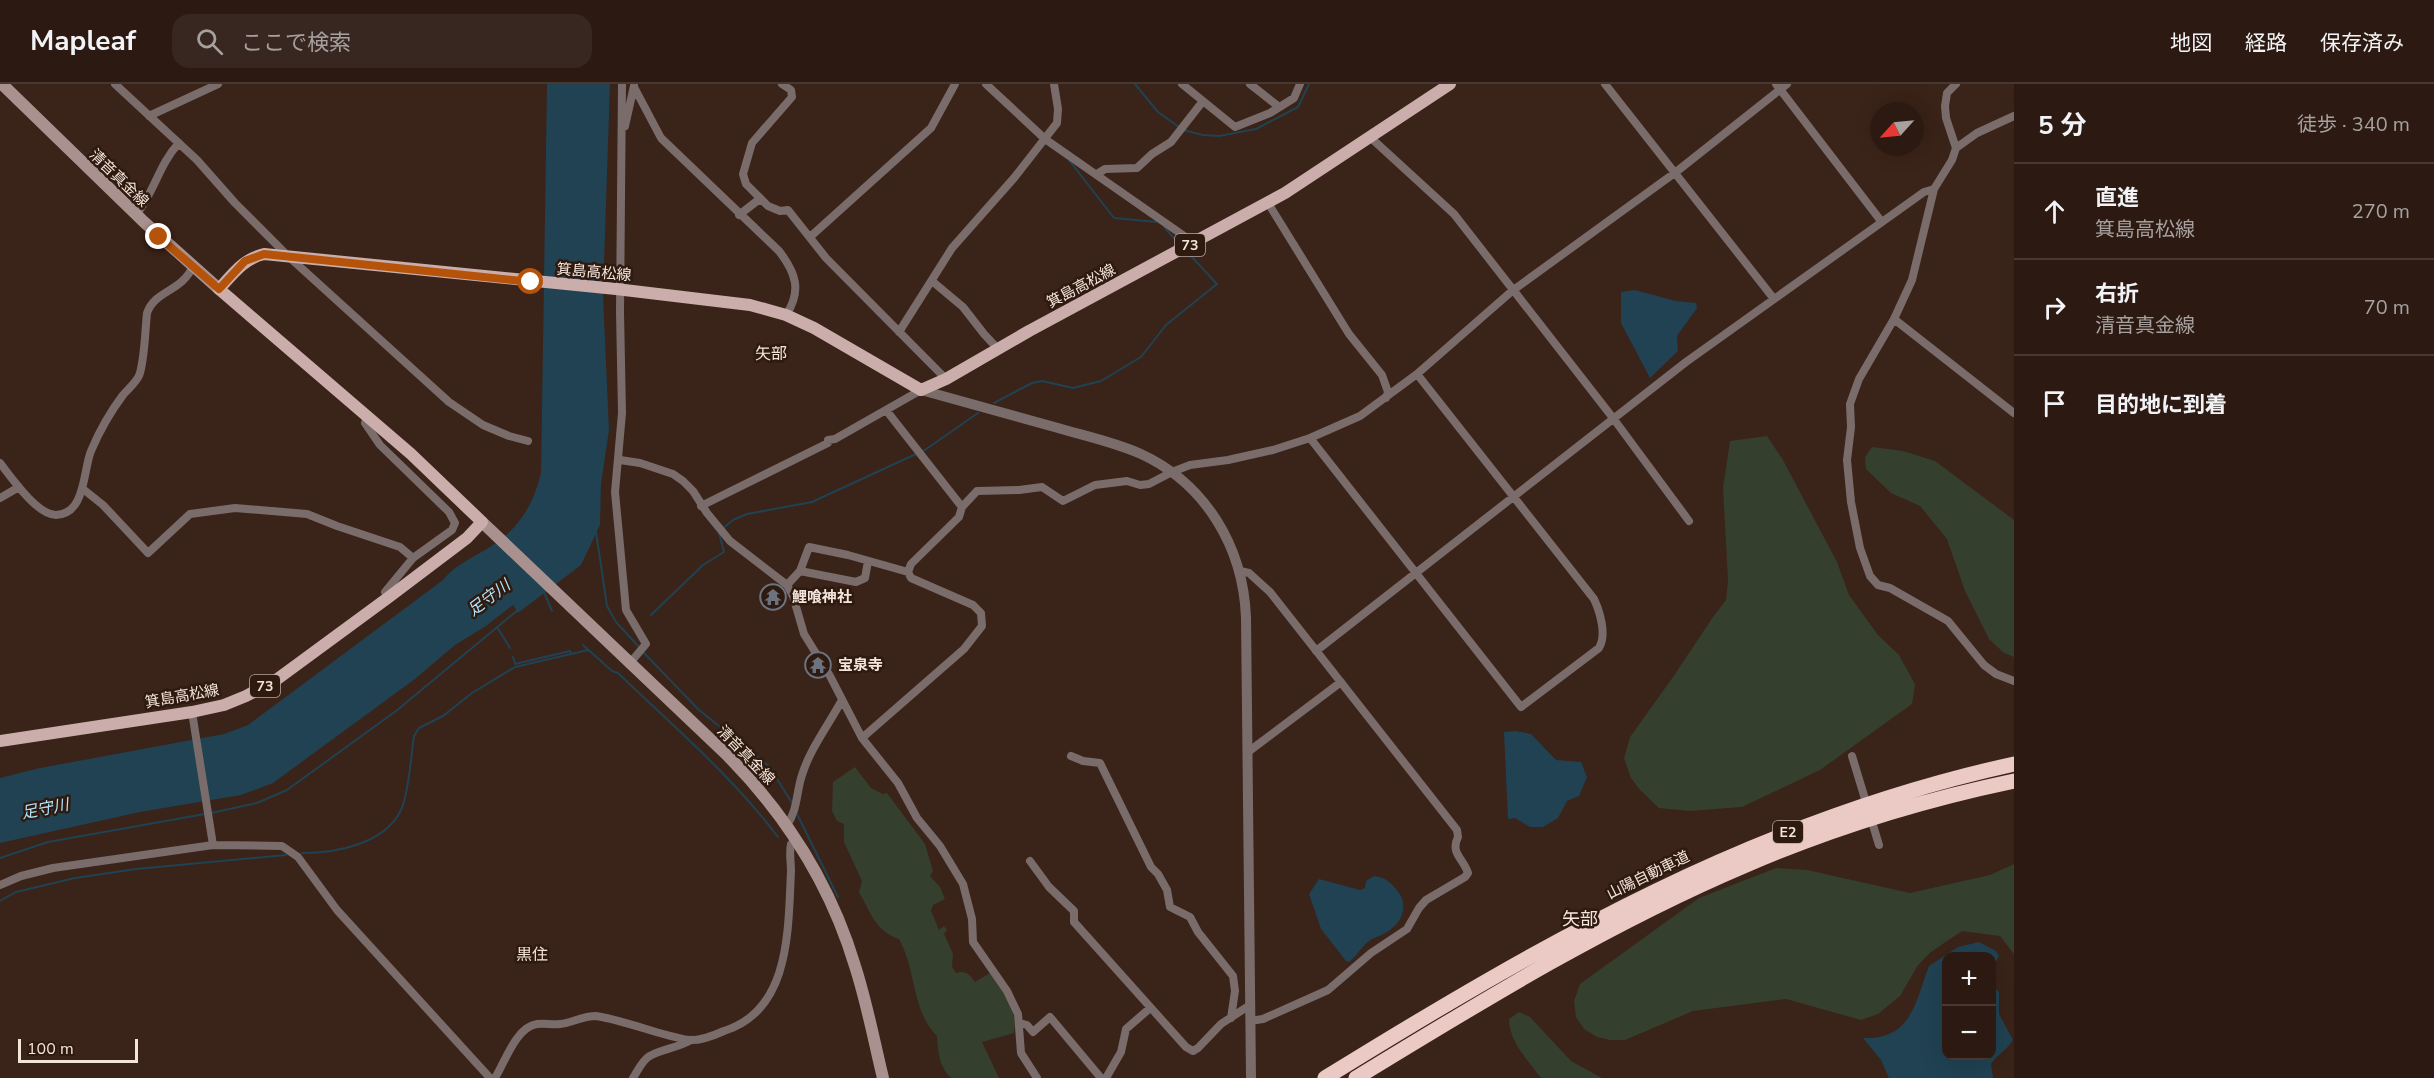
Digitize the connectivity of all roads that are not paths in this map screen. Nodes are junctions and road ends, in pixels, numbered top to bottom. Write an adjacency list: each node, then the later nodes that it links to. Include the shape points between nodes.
1 (2, 84): 31 (main road, 清音真金線)
2 (115, 84): 19 (street)
3 (218, 84): 19 (street)
4 (622, 84): 21 (street)
5 (782, 84): 29 (street, via 791,90 792,97 752,143 743,174 746,184)
6 (955, 84): 34 (street, via 931,128)
7 (986, 84): 23 (street)
8 (1054, 84): 23 (street, via 1057,123)
9 (1182, 84): 17 (street)
10 (1250, 84): 18 (street)
11 (1300, 84): 18 (street, via 1294,98)
12 (1450, 84): 22 (main road, 箕島高松線 / 73)
13 (1605, 84): 26 (street)
14 (1956, 84): 25 (street, via 1947,93 1945,106)
15 (634, 86): 21 (street); 32 (street, via 661,138)
16 (1781, 86): 26 (street); 33 (street)
17 (1203, 101): 18 (street, via 1235,127); 27 (street, via 1166,147 1137,168 1105,169)
18 (1279, 107)
19 (149, 116): 24 (street)
20 (2014, 116): 25 (street)
21 (622, 132): 40 (street)
22 (1371, 138): 30 (main road, 箕島高松線 / 73); 41 (street, via 1454,214)
23 (1043, 140): 27 (street); 38 (street, via 952,248)
24 (179, 143): 31 (street); 36 (street)
25 (1956, 148): 28 (street)
26 (1676, 172): 41 (street); 42 (street)
27 (1097, 174): 35 (street)
28 (1934, 189): 33 (street); 44 (street, via 1912,280)
29 (762, 201): 32 (street); 34 (street, via 780,211 788,210)
30 (1268, 203): 35 (main road, 箕島高松線 / 73); 50 (street, via 1349,334 1382,375 1388,392)
31 (136, 215): 37 (main road, 清音真金線)
32 (739, 215): 43 (street, via 779,251 791,269 794,303)
33 (1881, 221): 42 (street)
34 (810, 237): 45 (street, via 825,258)
35 (1196, 242): 46 (main road, 箕島高松線 / 73)
36 (288, 256): 39 (main road, 箕島高松線, via 253,257 239,266); 40 (main road, 箕島高松線); 56 (street, via 449,402 483,425)
37 (193, 266): 39 (main road, 清音真金線); 61 (street, via 181,284 150,305 140,374 118,402 92,448)
38 (932, 281): 45 (street); 46 (street, via 963,307)
39 (219, 289): 53 (main road)
40 (618, 289): 43 (main road, 箕島高松線, via 725,301); 57 (street)
41 (1512, 291): 47 (street); 54 (street)
42 (1774, 299): 54 (street)
43 (786, 315): 49 (main road, 箕島高松線)
44 (1894, 319): 52 (street); 78 (street, via 1859,379 1850,404 1847,460 1860,548 1870,576 1878,585 1948,621 1984,664)
45 (899, 332): 48 (street)
46 (998, 349): 48 (main road, 箕島高松線 / 73)
47 (1417, 374): 50 (street); 62 (street)
48 (946, 379): 49 (main road, 箕島高松線 / 73)
49 (921, 390): 51 (street); 59 (street, via 1122,447)
50 (1386, 399): 55 (street, via 1360,416)
51 (886, 410): 64 (street); 65 (street)
52 (2014, 413)
53 (367, 416): 67 (main road); 68 (street, via 365,423 380,445 455,523 452,530)
54 (1613, 418): 62 (street); 66 (street)
55 (1310, 438): 59 (street); 73 (street)
56 (528, 441)
57 (620, 460): 64 (street, via 673,474 693,491); 77 (street, via 615,492 623,596 626,610 646,644)
58 (0, 463): 60 (street)
59 (1172, 472): 65 (street, via 1149,484 1127,481 1095,485 1063,501 1042,487 977,491); 71 (street, via 1192,488 1218,520)
60 (19, 487): 61 (street, via 42,510 56,515 76,505); 63 (street)
61 (83, 489): 68 (street, via 148,553 190,514 236,508 307,514 400,547)
62 (1515, 497): 73 (street); 73 (street, via 1594,599 1600,611 1603,641 1521,707)
63 (0, 498)
64 (701, 506): 74 (street, via 730,541)
65 (962, 507): 72 (street, via 959,517 911,564)
66 (1689, 521)
67 (482, 522): 75 (main road, 箕島高松線 / 73, via 467,538); 77 (main road, 清音真金線, via 570,606)
68 (413, 558): 75 (street, via 385,592)
69 (868, 561): 70 (street, via 865,578 856,582); 70 (street, via 809,548); 72 (street)
70 (800, 571): 74 (street)
71 (1240, 571): 76 (street, via 1249,573 1270,592); 84 (street, via 1246,617)
72 (908, 572): 82 (street, via 911,578 973,605 982,618 982,626 964,649)
73 (1415, 573): 76 (street)
74 (787, 585): 80 (street, via 804,634)
75 (388, 597): 81 (main road, 箕島高松線 / 73, via 260,690)
76 (1316, 651): 79 (street)
77 (638, 654): 89 (main road, 清音真金線, via 744,772)
78 (2014, 681)
79 (1341, 682): 84 (street); 98 (street, via 1457,830 1455,851 1468,873 1426,900 1407,929 1371,953 1328,990)
80 (842, 700): 82 (street); 89 (street, via 807,762)
81 (193, 716): 83 (main road, 箕島高松線 / 73); 91 (street)
82 (862, 738): 99 (street, via 898,783 963,884 970,906 973,942 1007,991)
83 (0, 741)
84 (1248, 752): 95 (street)
85 (1071, 756): 97 (street, via 1100,762 1151,867 1167,890 1170,907 1190,917 1233,976)
86 (1852, 756): 92 (street)
87 (2014, 764): 109 (highway, 山陽自動車道 / E2, via 1908,792 1798,828 1672,882 1573,931)
88 (2014, 780): 110 (highway, E2, via 1912,806 1746,864 1580,946)
89 (792, 816): 90 (main road, 清音真金線)
90 (797, 839): 100 (street, via 789,853 783,959 772,990 759,1010 741,1024); 104 (main road, 清音真金線, via 842,928)
91 (212, 841): 94 (street, via 53,868); 101 (street, via 282,846 290,850 337,910)
92 (1879, 845)
93 (1030, 861): 96 (street, via 1048,887 1074,911 1074,922)
94 (0, 885)
95 (1250, 1005): 97 (street); 98 (street)
96 (1149, 1009): 97 (street, via 1192,1051); 107 (street, via 1126,1029 1121,1052)
97 (1231, 1018)
98 (1250, 1021): 108 (street)
99 (1020, 1023): 105 (street, via 1021,1053); 106 (street, via 1033,1032 1050,1017)
100 (691, 1040): 102 (street, via 596,1016 559,1025 535,1024 525,1028); 103 (street, via 681,1047 651,1055)
101 (490, 1078)
102 (495, 1078)
103 (633, 1078)
104 (883, 1078)
105 (1037, 1078)
106 (1101, 1078)
107 (1107, 1078)
108 (1251, 1078)
109 (1325, 1078)
110 (1356, 1078)

